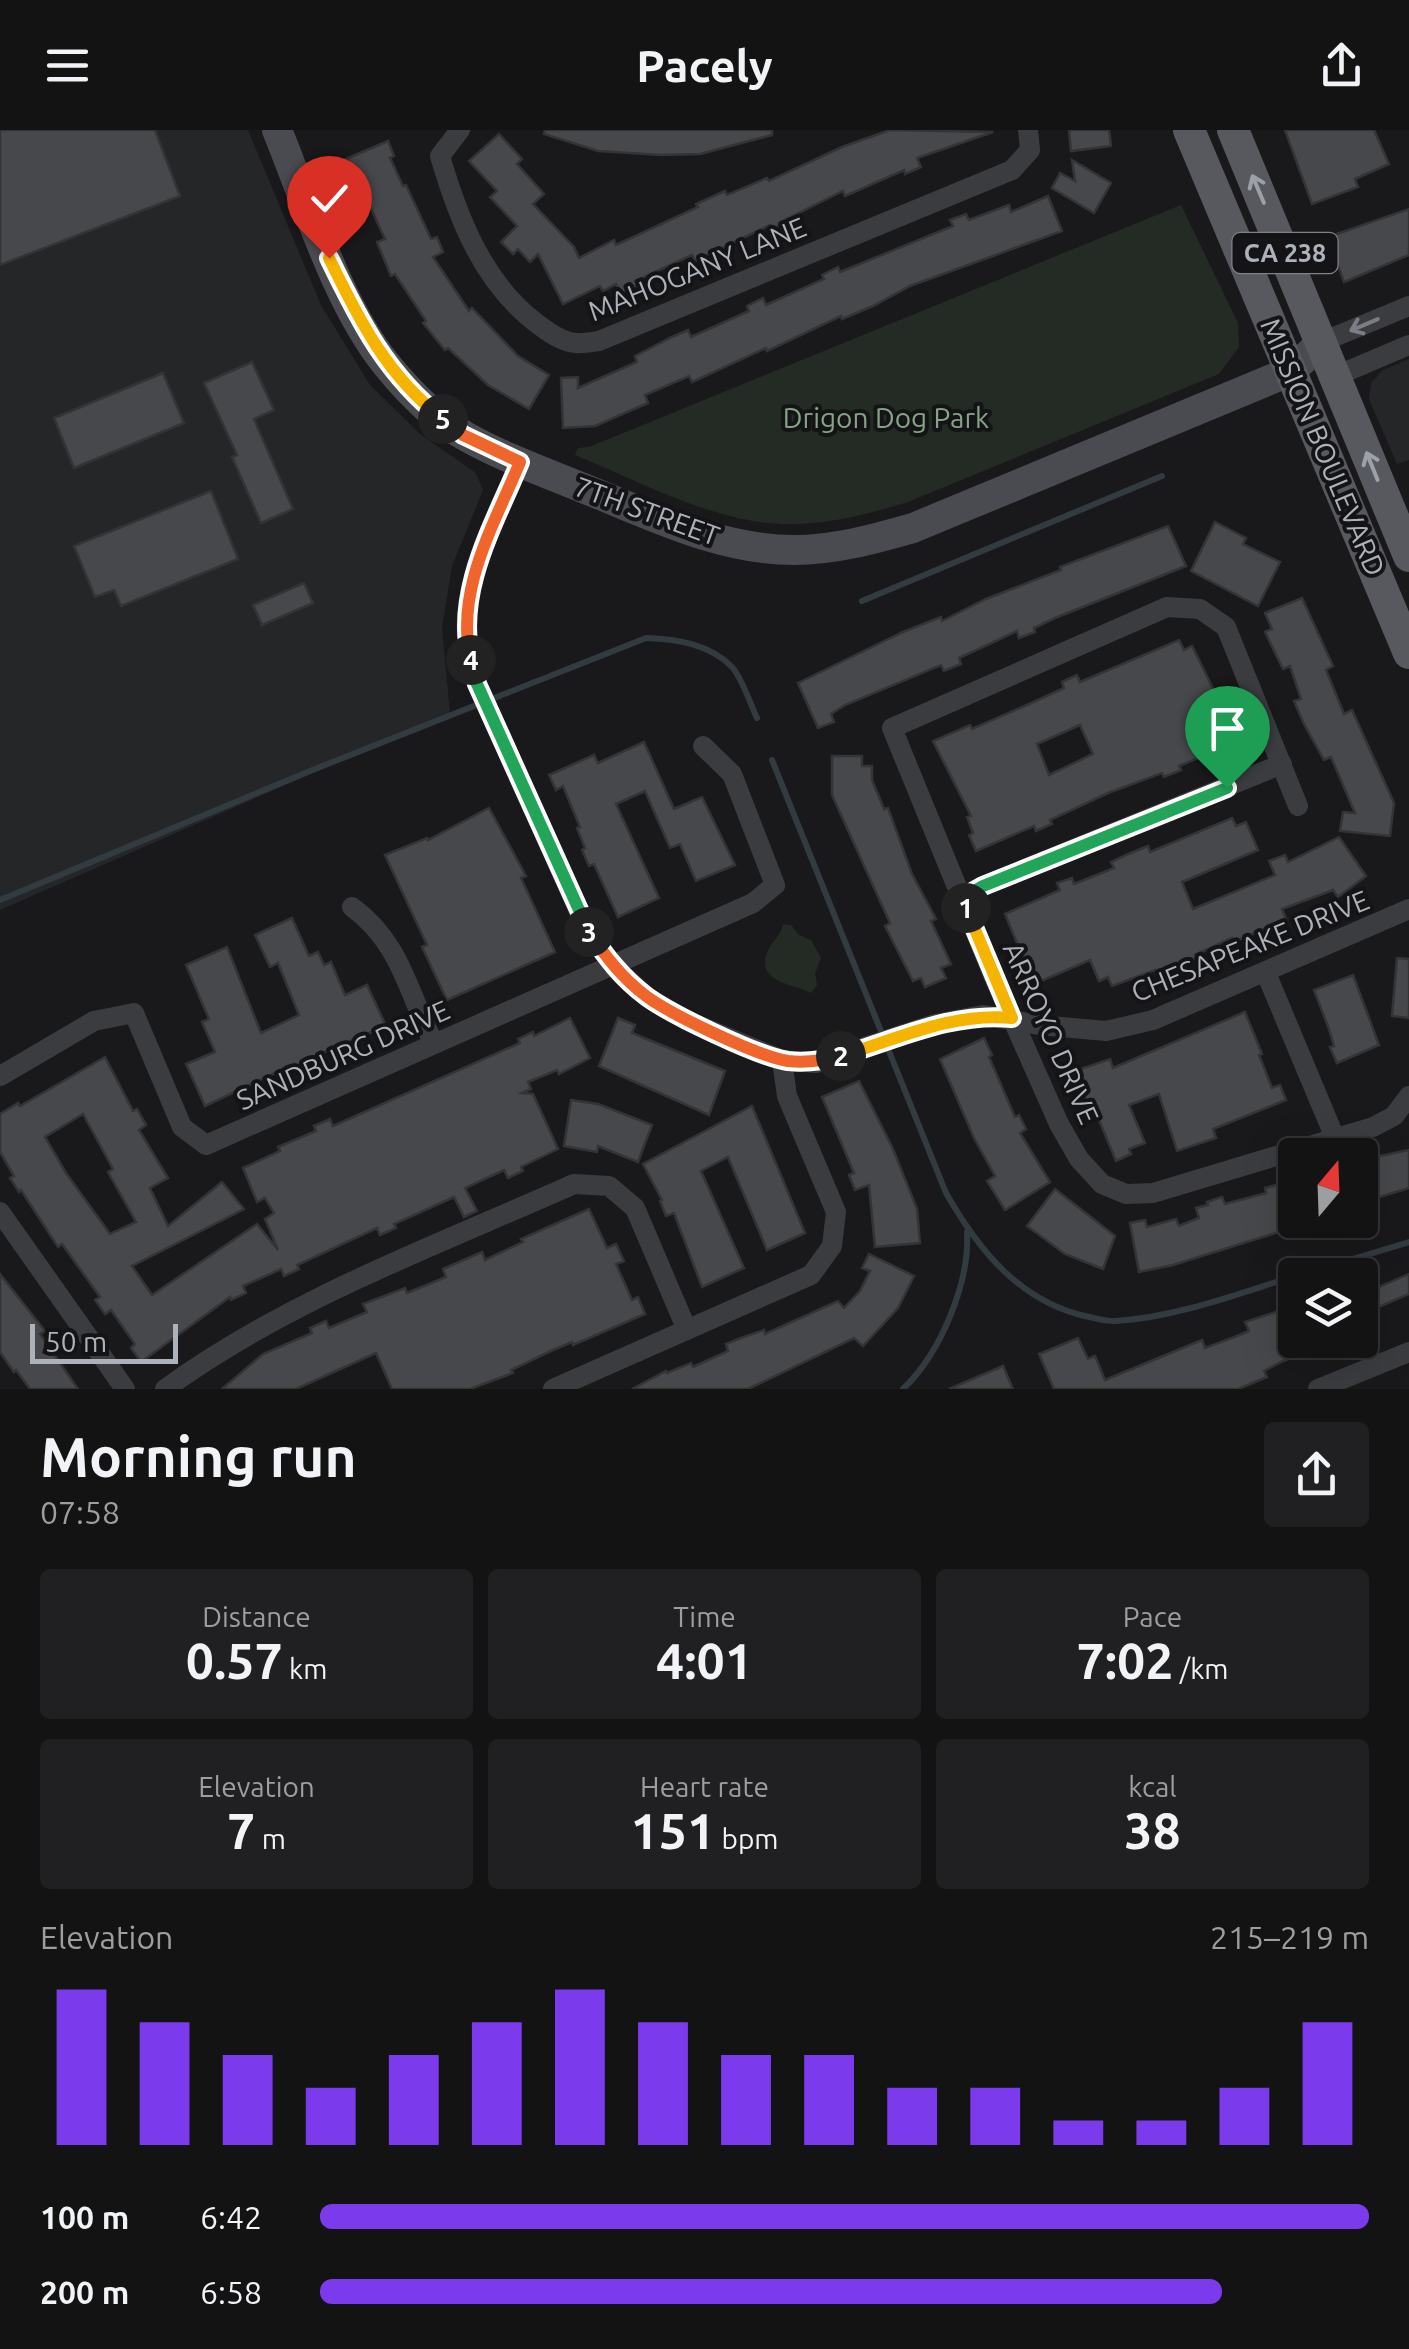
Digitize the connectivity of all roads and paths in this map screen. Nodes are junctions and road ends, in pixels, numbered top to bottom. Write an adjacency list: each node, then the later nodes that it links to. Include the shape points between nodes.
1 (277, 130): 11 (street, 7TH STREET, via 329,258 385,363 463,435)
2 (460, 130): 5 (street, MAHOGANY LANE, via 440,156 478,254 520,311 573,344 599,341 1012,170)
3 (1189, 130): 9 (main road, MISSION BOULEVARD / CA 238)
4 (1233, 130): 7 (main road, MISSION BOULEVARD / CA 238, one-way to 4)
5 (1029, 140)
6 (1409, 306): 7 (street, one-way to 7)
7 (1322, 342): 9 (street, 7TH STREET); 10 (main road, MISSION BOULEVARD / CA 238)
8 (1409, 345): 10 (street)
9 (1291, 371): 10 (street, 7TH STREET); 11 (street, 7TH STREET, via 913,528 854,545 794,550 712,538); 13 (main road, MISSION BOULEVARD / CA 238)
10 (1336, 376): 12 (main road, MISSION BOULEVARD / CA 238, one-way to 10)
11 (520, 462): 20 (street, CHESAPEAKE DRIVE, via 475,570 467,646 477,684 586,929)
12 (1409, 556)
13 (1409, 653)
14 (702, 746): 20 (street, SANDBURG DRIVE, via 732,774 775,885 753,903)
15 (1282, 764): 16 (street); 17 (street); 17 (street, ARROYO DRIVE, via 1226,627 1200,609 1167,607 892,728)
16 (1298, 806)
17 (962, 898): 22 (street, ARROYO DRIVE)
18 (352, 908): 23 (street, via 390,942)
19 (1409, 910): 21 (street, CHESAPEAKE DRIVE)
20 (613, 966): 23 (street, SANDBURG DRIVE); 24 (street, CHESAPEAKE DRIVE, via 648,998 688,1021)
21 (1266, 973): 22 (street, CHESAPEAKE DRIVE, via 1152,1020 1106,1031); 27 (street)
22 (1012, 1018): 24 (street, CHESAPEAKE DRIVE, via 983,1015 935,1024 816,1063); 28 (street, ARROYO DRIVE, via 1045,1096 1079,1158 1102,1184 1126,1194 1153,1193)
23 (434, 1044): 25 (street, SANDBURG DRIVE, via 206,1144 182,1127 134,1012 94,1022)
24 (782, 1060): 30 (street, via 787,1096 836,1212 832,1246 811,1275)
25 (0, 1076)
26 (1409, 1096): 27 (street, via 1384,1122)
27 (1336, 1138)
28 (1278, 1155)
29 (0, 1212): 32 (street)
30 (687, 1330): 33 (street, via 635,1208 609,1186 574,1184 290,1310); 34 (street)
31 (1409, 1352): 35 (street)
32 (125, 1389)
33 (165, 1389)
34 (553, 1389)
35 (1318, 1389)

